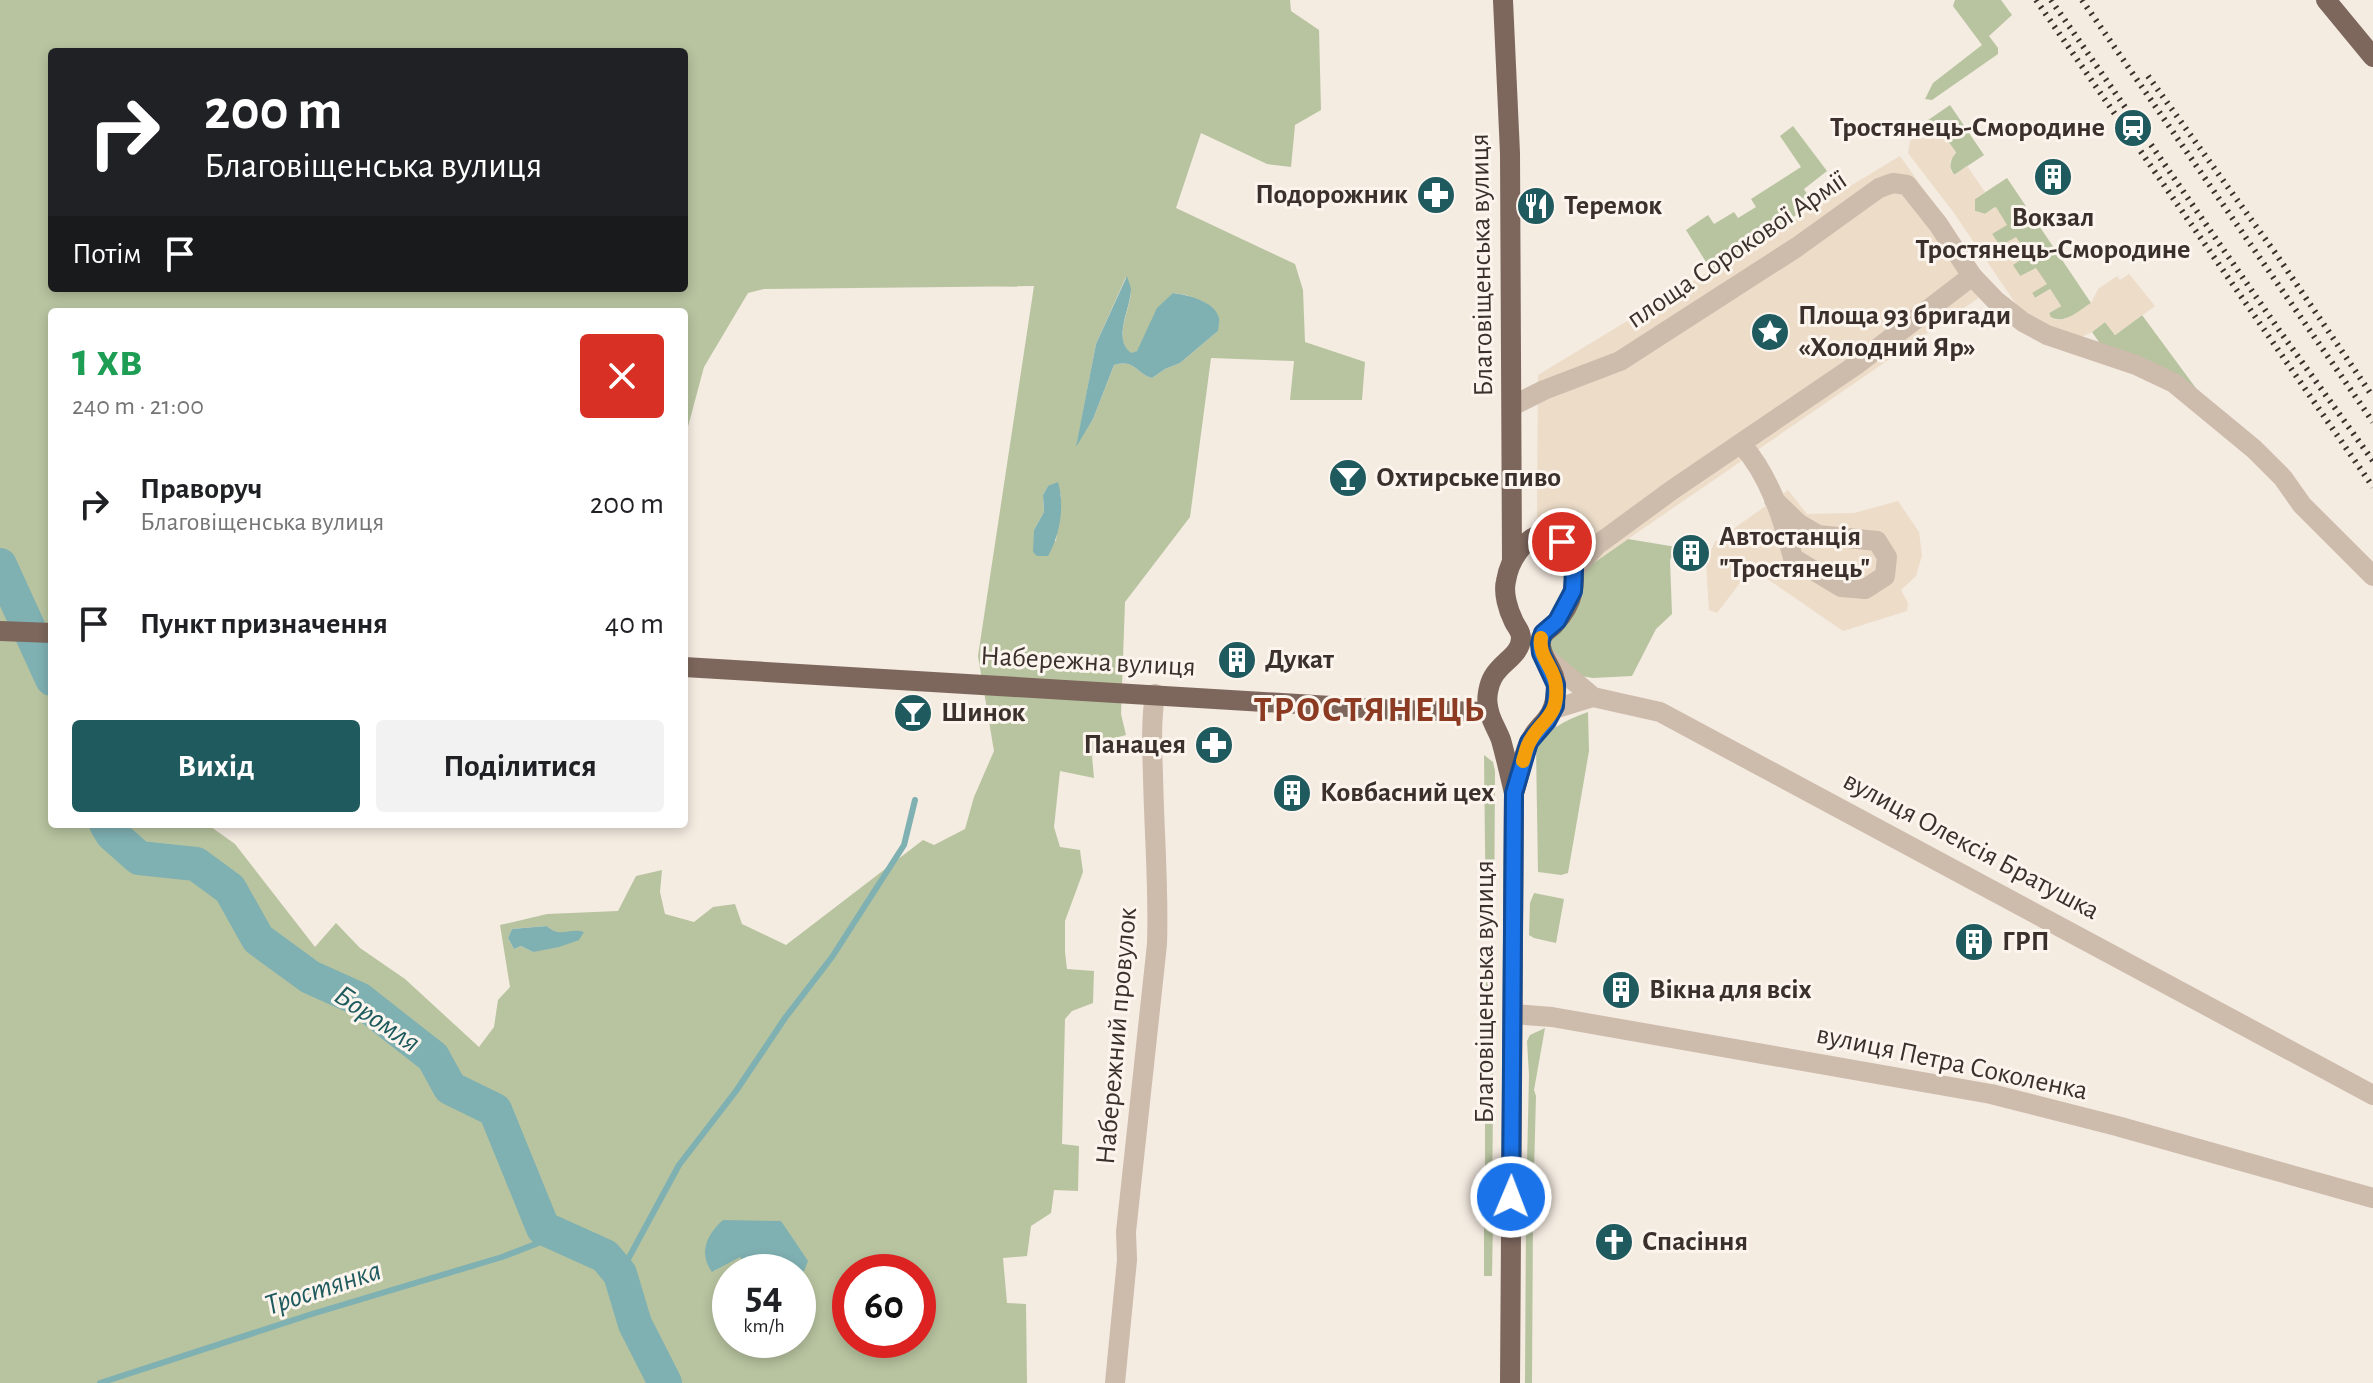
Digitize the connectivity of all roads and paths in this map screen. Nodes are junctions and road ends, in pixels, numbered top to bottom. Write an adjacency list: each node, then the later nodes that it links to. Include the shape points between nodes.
1 (1503, 0): 5 (main road, Благовіщенська вулиця)
2 (2326, 0): 3 (main road)
3 (2373, 57)
4 (1972, 276): 5 (street, площа Сорокової Армії, via 1907,185 1893,183 1620,361); 6 (street); 13 (street, площа Сорокової Армії, via 1995,300 2047,335 2174,383 2254,449)
5 (1512, 406): 7 (main road, Благовіщенська вулиця)
6 (1741, 444): 8 (street); 10 (street)
7 (1512, 492): 9 (main road, via 1522,512); 11 (main road, Благовіщенська вулиця)
8 (1774, 500): 8 (street, via 1793,558 1841,587 1865,589 1885,576 1887,557 1877,541 1818,535)
9 (1552, 539): 10 (street); 11 (main road, via 1522,547); 12 (main road, via 1570,556)
10 (1597, 545): 12 (street)
11 (1512, 560): 21 (main road, via 1505,590 1521,640 1492,678)
12 (1574, 570): 16 (main road, via 1571,598 1546,630)
13 (2373, 576)
14 (0, 631): 15 (main road)
15 (48, 633)
16 (1542, 655): 19 (street, вулиця Олексія Братушка); 20 (main road, via 1556,685)
17 (688, 667): 18 (main road, Набережна вулиця)
18 (1155, 694): 21 (main road, Набережна вулиця); 28 (street, Набережний провулок, via 1157,944)
19 (1593, 697): 20 (street); 26 (street, вулиця Олексія Братушка, via 1660,712)
20 (1554, 709): 23 (main road, Благовіщенська вулиця)
21 (1489, 712): 22 (main road, Благовіщенська вулиця)
22 (1501, 741): 23 (main road, via 1511,746); 24 (main road, Благовіщенська вулиця)
23 (1529, 742): 24 (main road, Благовіщенська вулиця)
24 (1514, 793): 25 (main road, Благовіщенська вулиця)
25 (1513, 1014): 27 (street, вулиця Петра Соколенка, via 1991,1094); 29 (main road, Благовіщенська вулиця)
26 (2373, 1095)
27 (2373, 1198)
28 (1115, 1383)
29 (1510, 1383)

